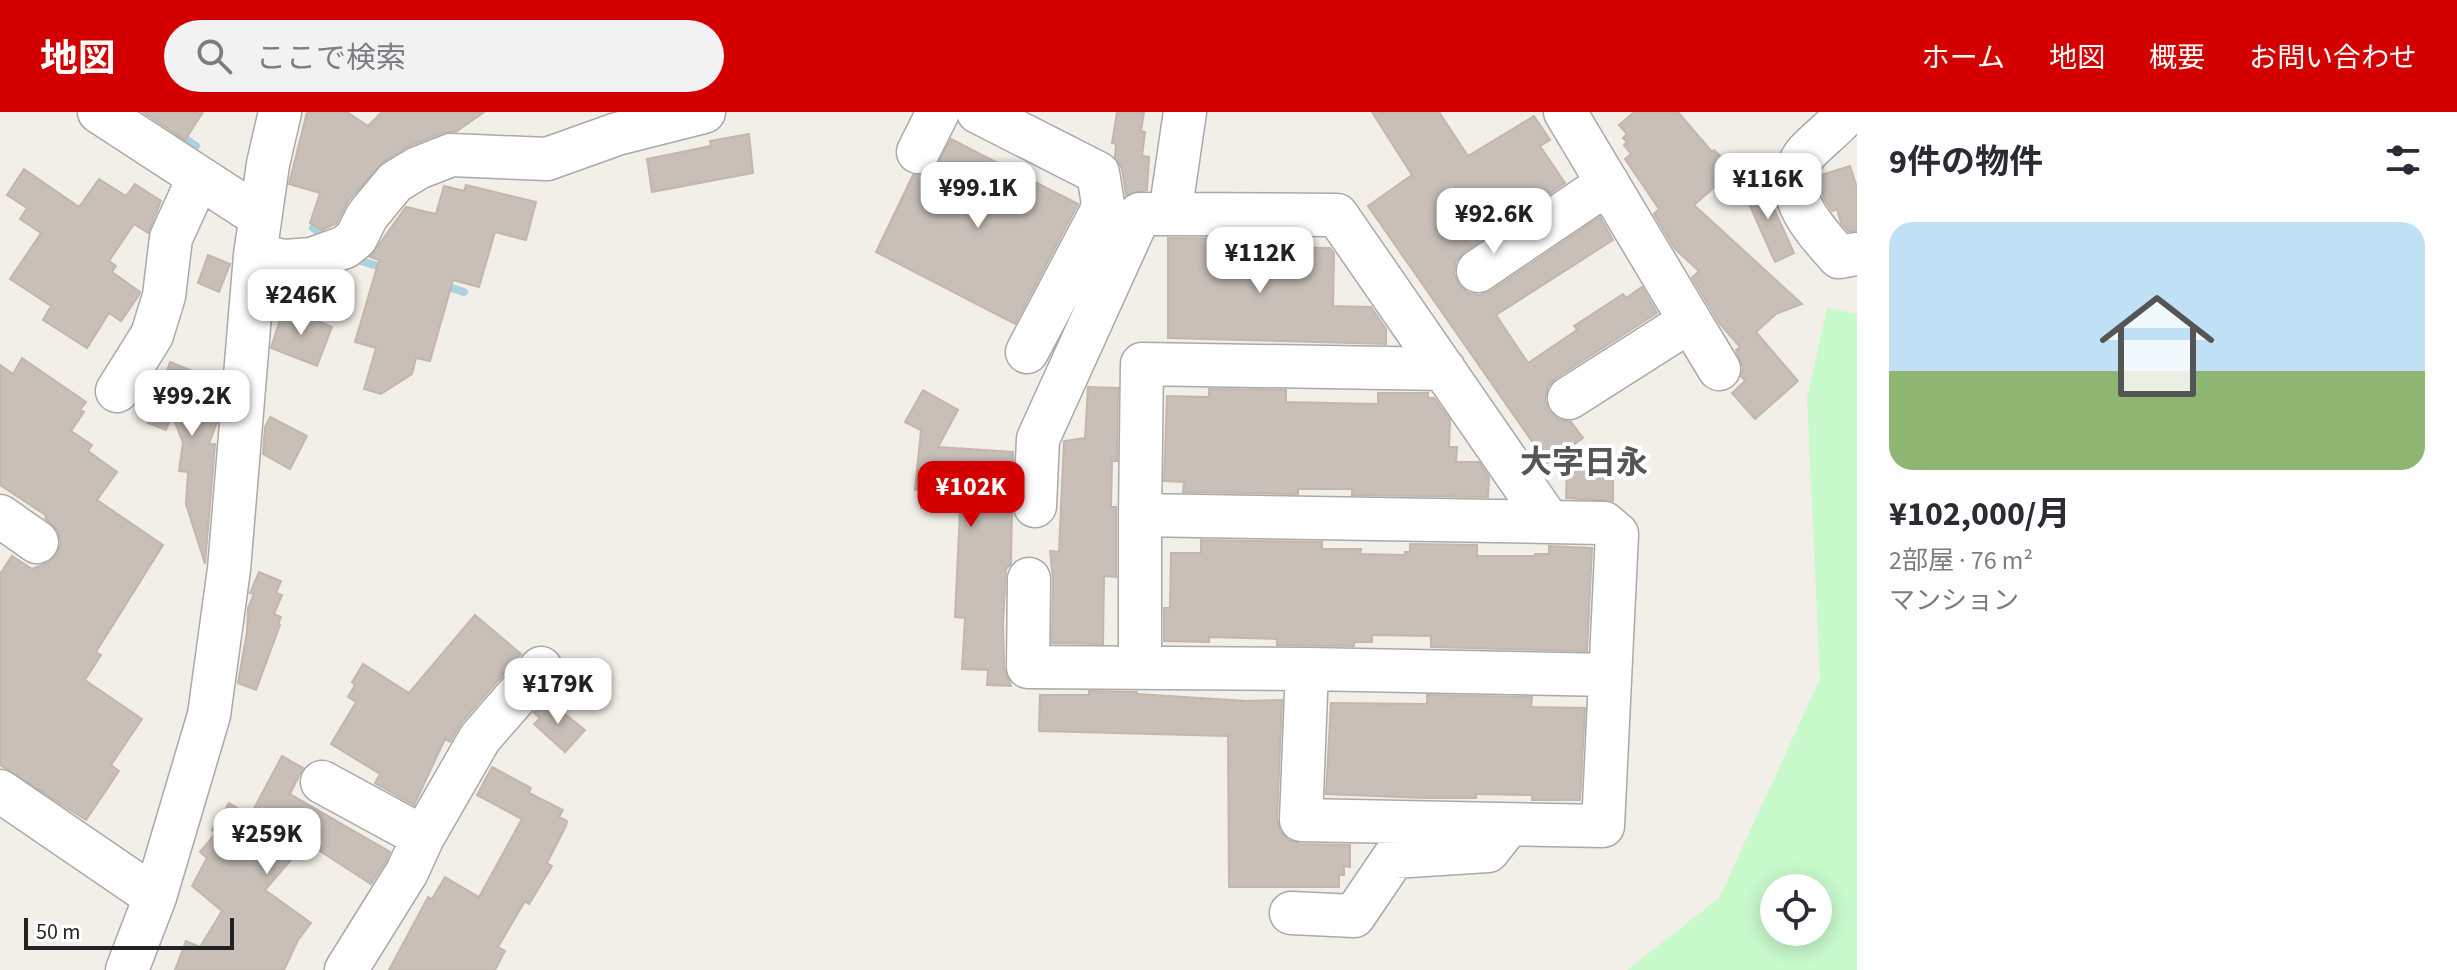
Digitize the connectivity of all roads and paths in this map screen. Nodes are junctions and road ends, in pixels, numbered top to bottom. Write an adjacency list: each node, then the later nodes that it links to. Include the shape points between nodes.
1 (99, 112): 8 (street)
2 (280, 112): 11 (street)
3 (704, 112): 11 (street, via 547,159 451,155 395,182 356,238 312,259 285,261)
4 (978, 112): 10 (street, via 1098,173 1103,204)
5 (1185, 112): 10 (street)
6 (1565, 112): 9 (street)
7 (1848, 112): 12 (street, via 1805,155 1796,193 1807,221 1839,257)
8 (198, 179): 11 (street); 18 (street, via 171,238 164,296 152,335)
9 (1608, 183): 13 (street); 14 (street)
10 (1136, 214): 15 (street); 16 (street, via 1337,215); 20 (street, via 1038,439)
11 (257, 236): 34 (street, via 229,569 209,715)
12 (1857, 254)
13 (1478, 271)
14 (1690, 321): 17 (street); 19 (street)
15 (1027, 352)
16 (1444, 369): 21 (street, via 1142,364); 23 (street)
17 (1719, 369)
18 (117, 391)
19 (1569, 398)
20 (1035, 506)
21 (1140, 515): 23 (street); 26 (street)
22 (0, 516): 24 (street)
23 (1549, 522): 29 (street, via 1604,523 1617,534)
24 (37, 542)
25 (1029, 579): 26 (street, via 1028,667)
26 (1140, 667): 28 (street)
27 (541, 668): 33 (street, via 480,738)
28 (1307, 669): 29 (street); 32 (street, via 1301,820)
29 (1609, 675): 32 (street, via 1603,826)
30 (322, 782): 33 (street)
31 (0, 791): 34 (street)
32 (1510, 824): 35 (street, via 1488,851 1394,857 1354,916)
33 (423, 837): 37 (street)
34 (155, 897): 36 (street)
35 (1291, 913)
36 (127, 970)
37 (346, 970)

